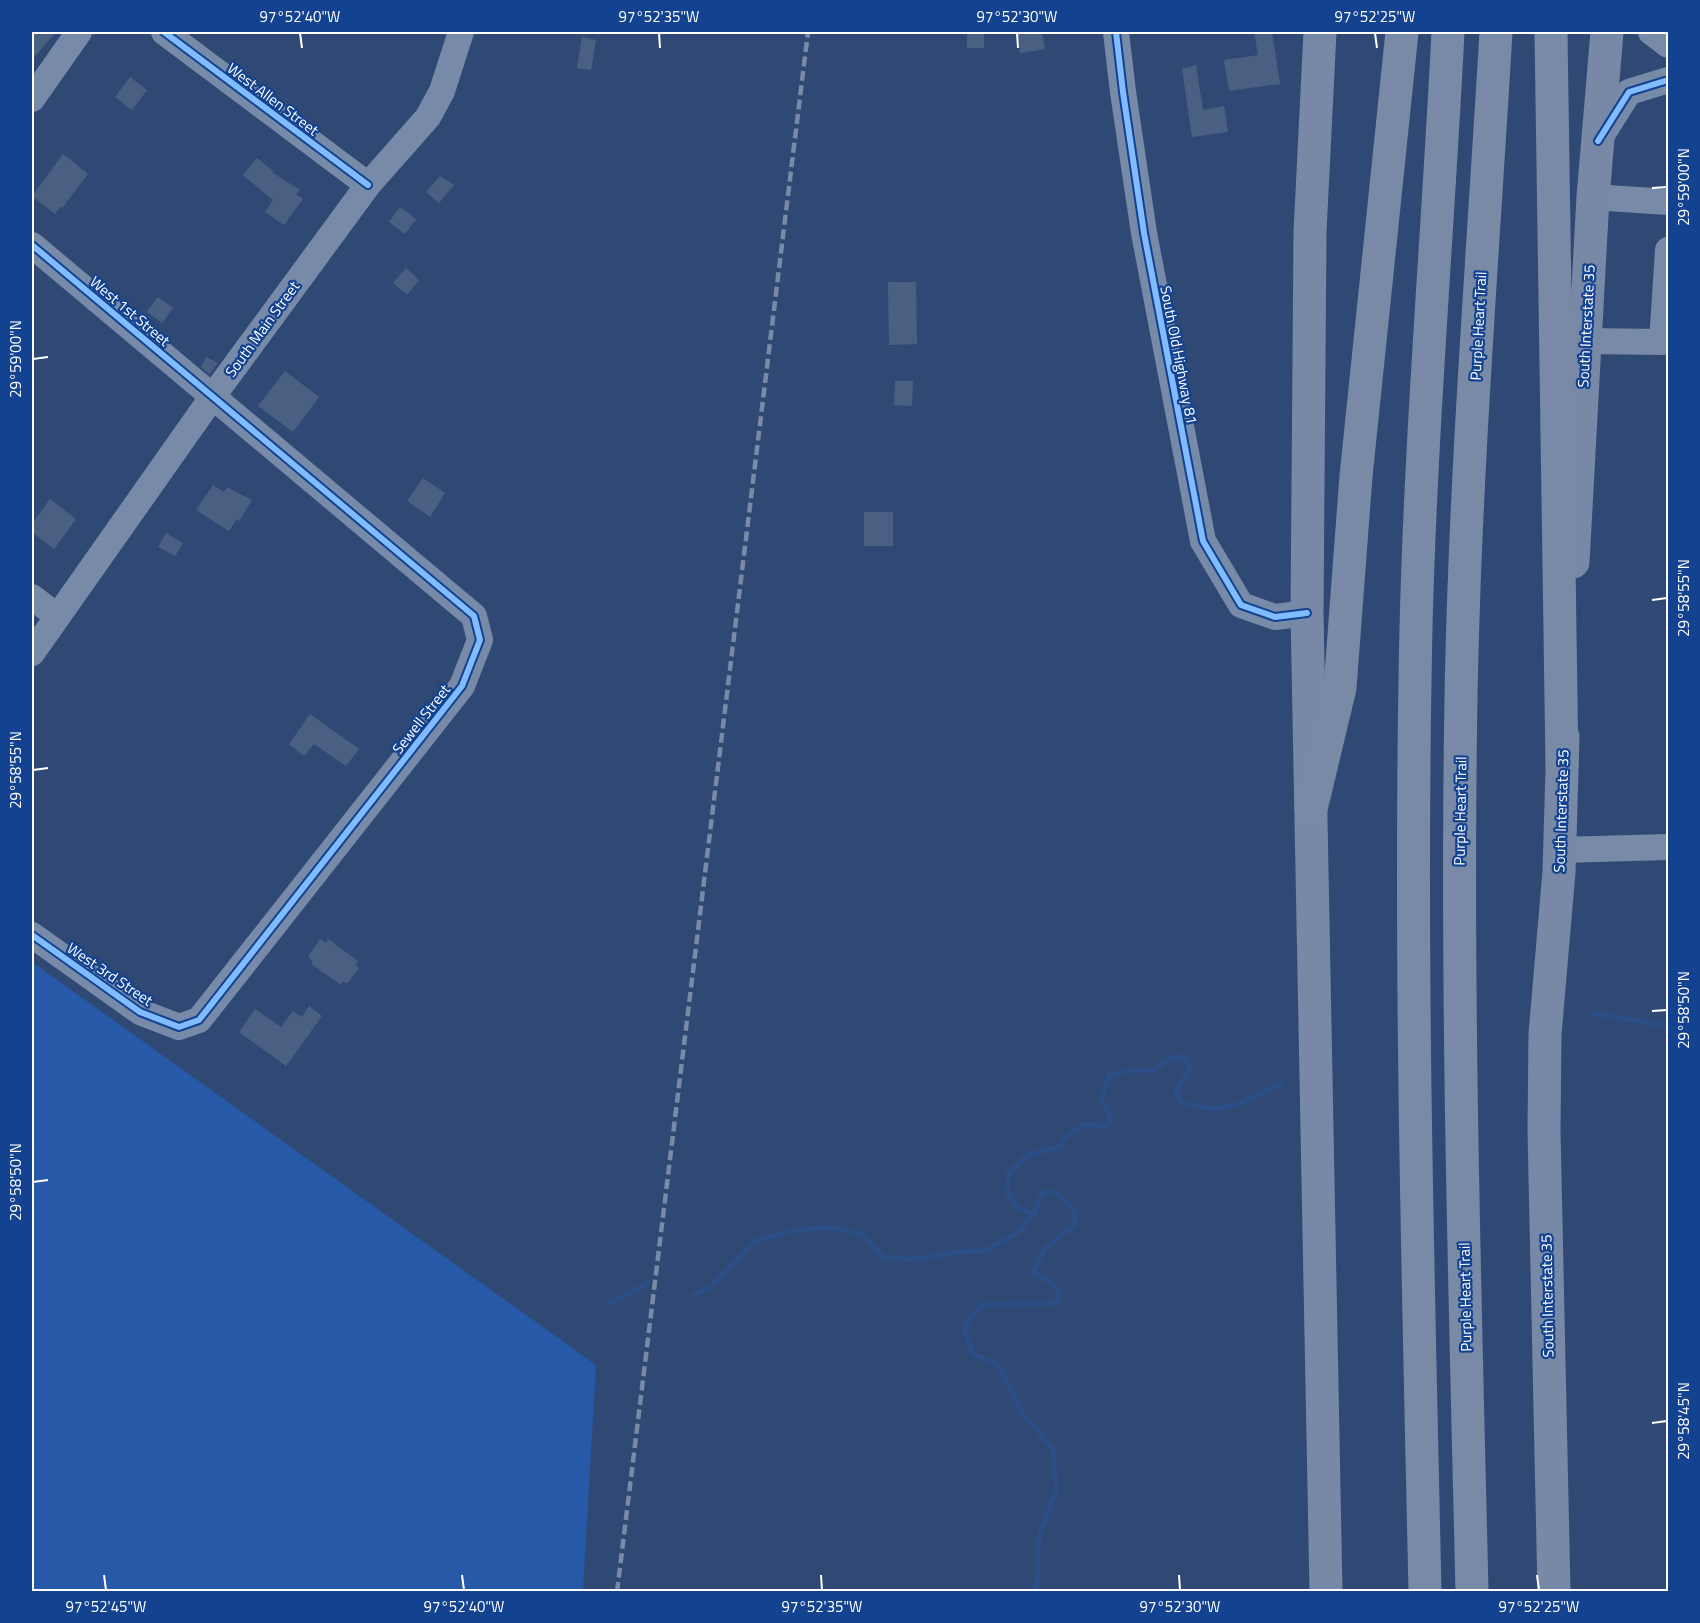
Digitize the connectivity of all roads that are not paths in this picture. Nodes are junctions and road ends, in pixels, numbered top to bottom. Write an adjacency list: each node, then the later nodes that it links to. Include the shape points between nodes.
1 (79, 32): 14 (street)
2 (164, 32): 16 (street, West Allen Street)
3 (461, 32): 16 (street, South Main Street, via 442,91 428,117)
4 (1116, 32): 25 (street, South Old Highway 81, via 1144,233 1203,541 1241,605 1275,617)
5 (1320, 32): 25 (main road, via 1310,232)
6 (1402, 32): 29 (highway, via 1356,476 1340,688)
7 (1448, 32): 35 (highway, via 1421,500 1414,730 1415,1144)
8 (1496, 32): 36 (highway, Purple Heart Trail, via 1461,693 1460,1069)
9 (1551, 32): 28 (highway)
10 (1607, 32): 15 (main road, South Interstate 35)
11 (1651, 32): 12 (street)
12 (1668, 45)
13 (1668, 80): 15 (street, via 1629,92)
14 (32, 99)
15 (1598, 141): 17 (main road, South Interstate 35)
16 (368, 185): 23 (street, South Main Street)
17 (1593, 197): 18 (street); 21 (main road, South Interstate 35)
18 (1668, 202)
19 (32, 245): 23 (street, West 1st Street)
20 (1668, 250): 22 (street)
21 (1585, 341): 22 (street); 28 (main road, South Interstate 35)
22 (1665, 342)
23 (213, 396): 26 (street, South Main Street); 33 (street, Sewell Street, via 474,616 480,640 462,686 200,1020)
24 (32, 597): 26 (street)
25 (1308, 612): 29 (main road)
26 (57, 616): 27 (street, South Main Street)
27 (32, 653)
28 (1562, 765): 31 (main road, South Interstate 35)
29 (1311, 809): 34 (main road)
30 (1668, 847): 31 (street)
31 (1560, 850): 37 (main road, South Interstate 35, via 1545,1034 1544,1130)
32 (32, 934): 33 (street, West 3rd Street, via 140,1012)
33 (179, 1027)
34 (1326, 1592)
35 (1425, 1592)
36 (1472, 1592)
37 (1554, 1592)

